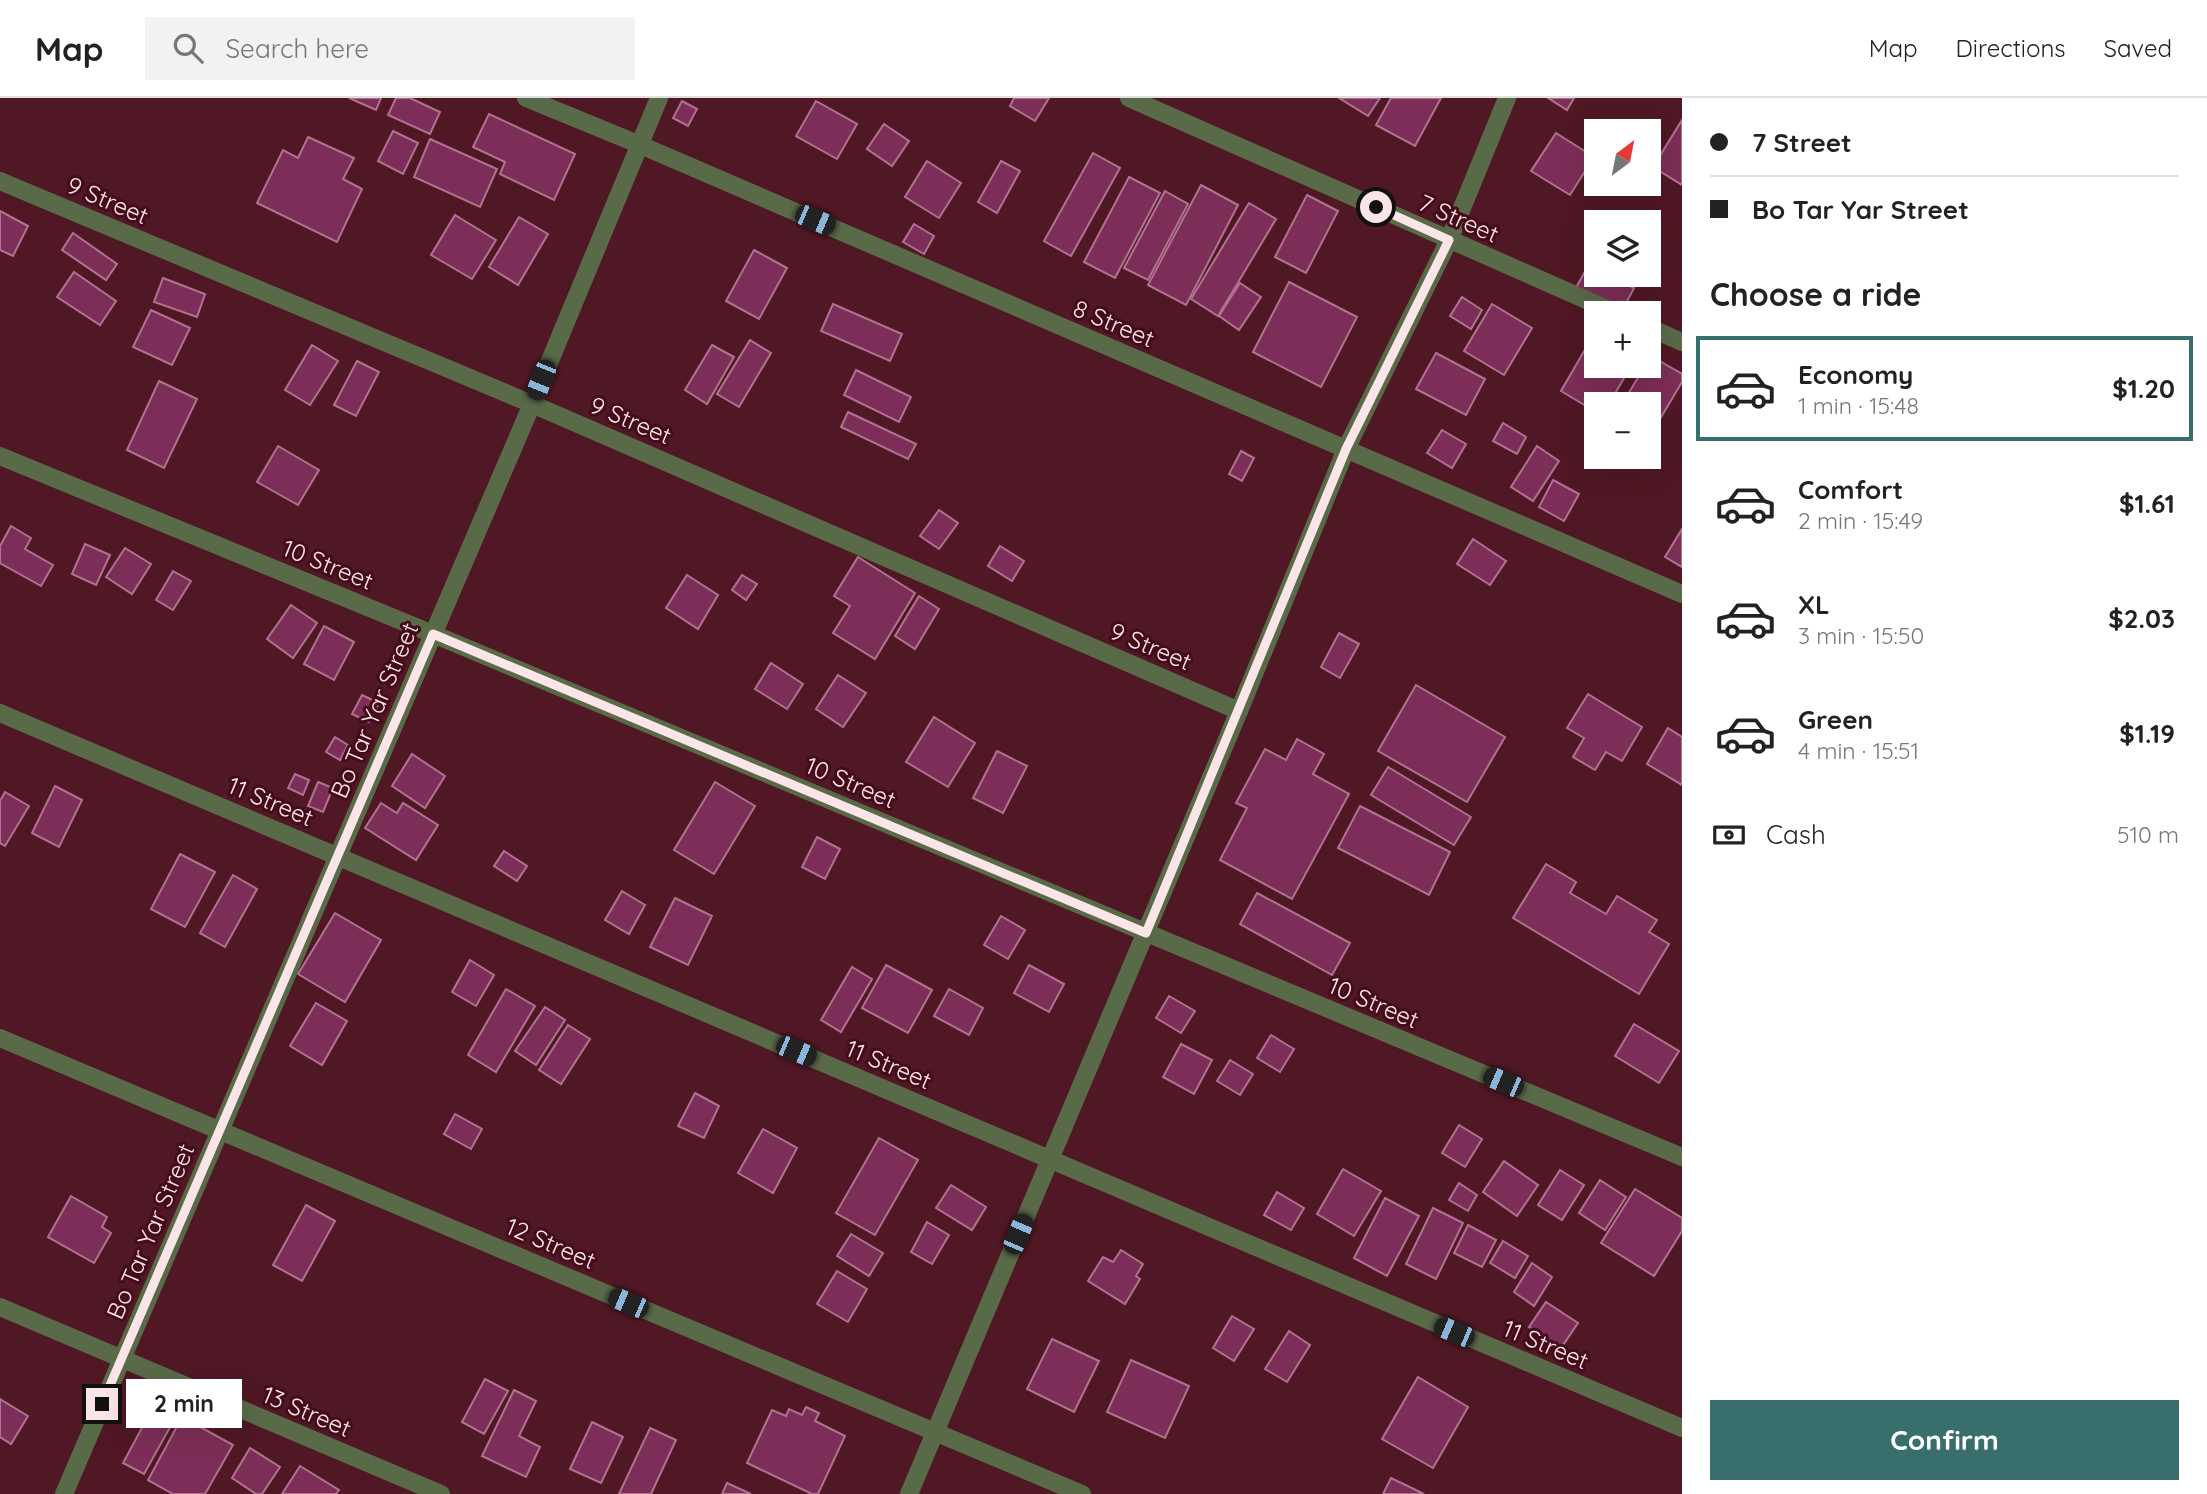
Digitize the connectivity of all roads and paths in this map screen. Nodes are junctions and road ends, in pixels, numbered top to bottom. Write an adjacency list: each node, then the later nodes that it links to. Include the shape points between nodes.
1 (526, 98): 5 (street, 8 Street)
2 (659, 98): 5 (street, Bo Tar Yar Street)
3 (1129, 98): 7 (street, 7 Street)
4 (1507, 98): 7 (street)
5 (638, 144): 11 (street, Bo Tar Yar Street); 12 (street, 8 Street)
6 (0, 181): 11 (street, 9 Street)
7 (1449, 240): 8 (street, 7 Street); 12 (street)
8 (1589, 301)
9 (1661, 333): 10 (street)
10 (1682, 342)
11 (532, 404): 15 (street, Bo Tar Yar Street); 16 (street, 9 Street)
12 (1346, 449): 14 (street, 8 Street); 16 (street)
13 (0, 456): 15 (street, 10 Street)
14 (1682, 594)
15 (433, 634): 18 (street, Bo Tar Yar Street); 19 (street, 10 Street)
16 (1239, 711): 19 (street)
17 (0, 713): 18 (street, 11 Street)
18 (338, 856): 21 (street, Bo Tar Yar Street); 23 (street, 11 Street)
19 (1146, 933): 22 (street, 10 Street); 23 (street)
20 (0, 1038): 21 (street, 12 Street)
21 (220, 1131): 25 (street, Bo Tar Yar Street); 27 (street, 12 Street)
22 (1682, 1157)
23 (1050, 1159): 26 (street, 11 Street); 27 (street)
24 (0, 1307): 25 (street, 13 Street)
25 (122, 1359): 28 (street, Bo Tar Yar Street); 29 (street, 13 Street)
26 (1682, 1429)
27 (935, 1432): 30 (street); 31 (street, 12 Street)
28 (64, 1494)
29 (441, 1494)
30 (909, 1494)
31 (1082, 1494)

